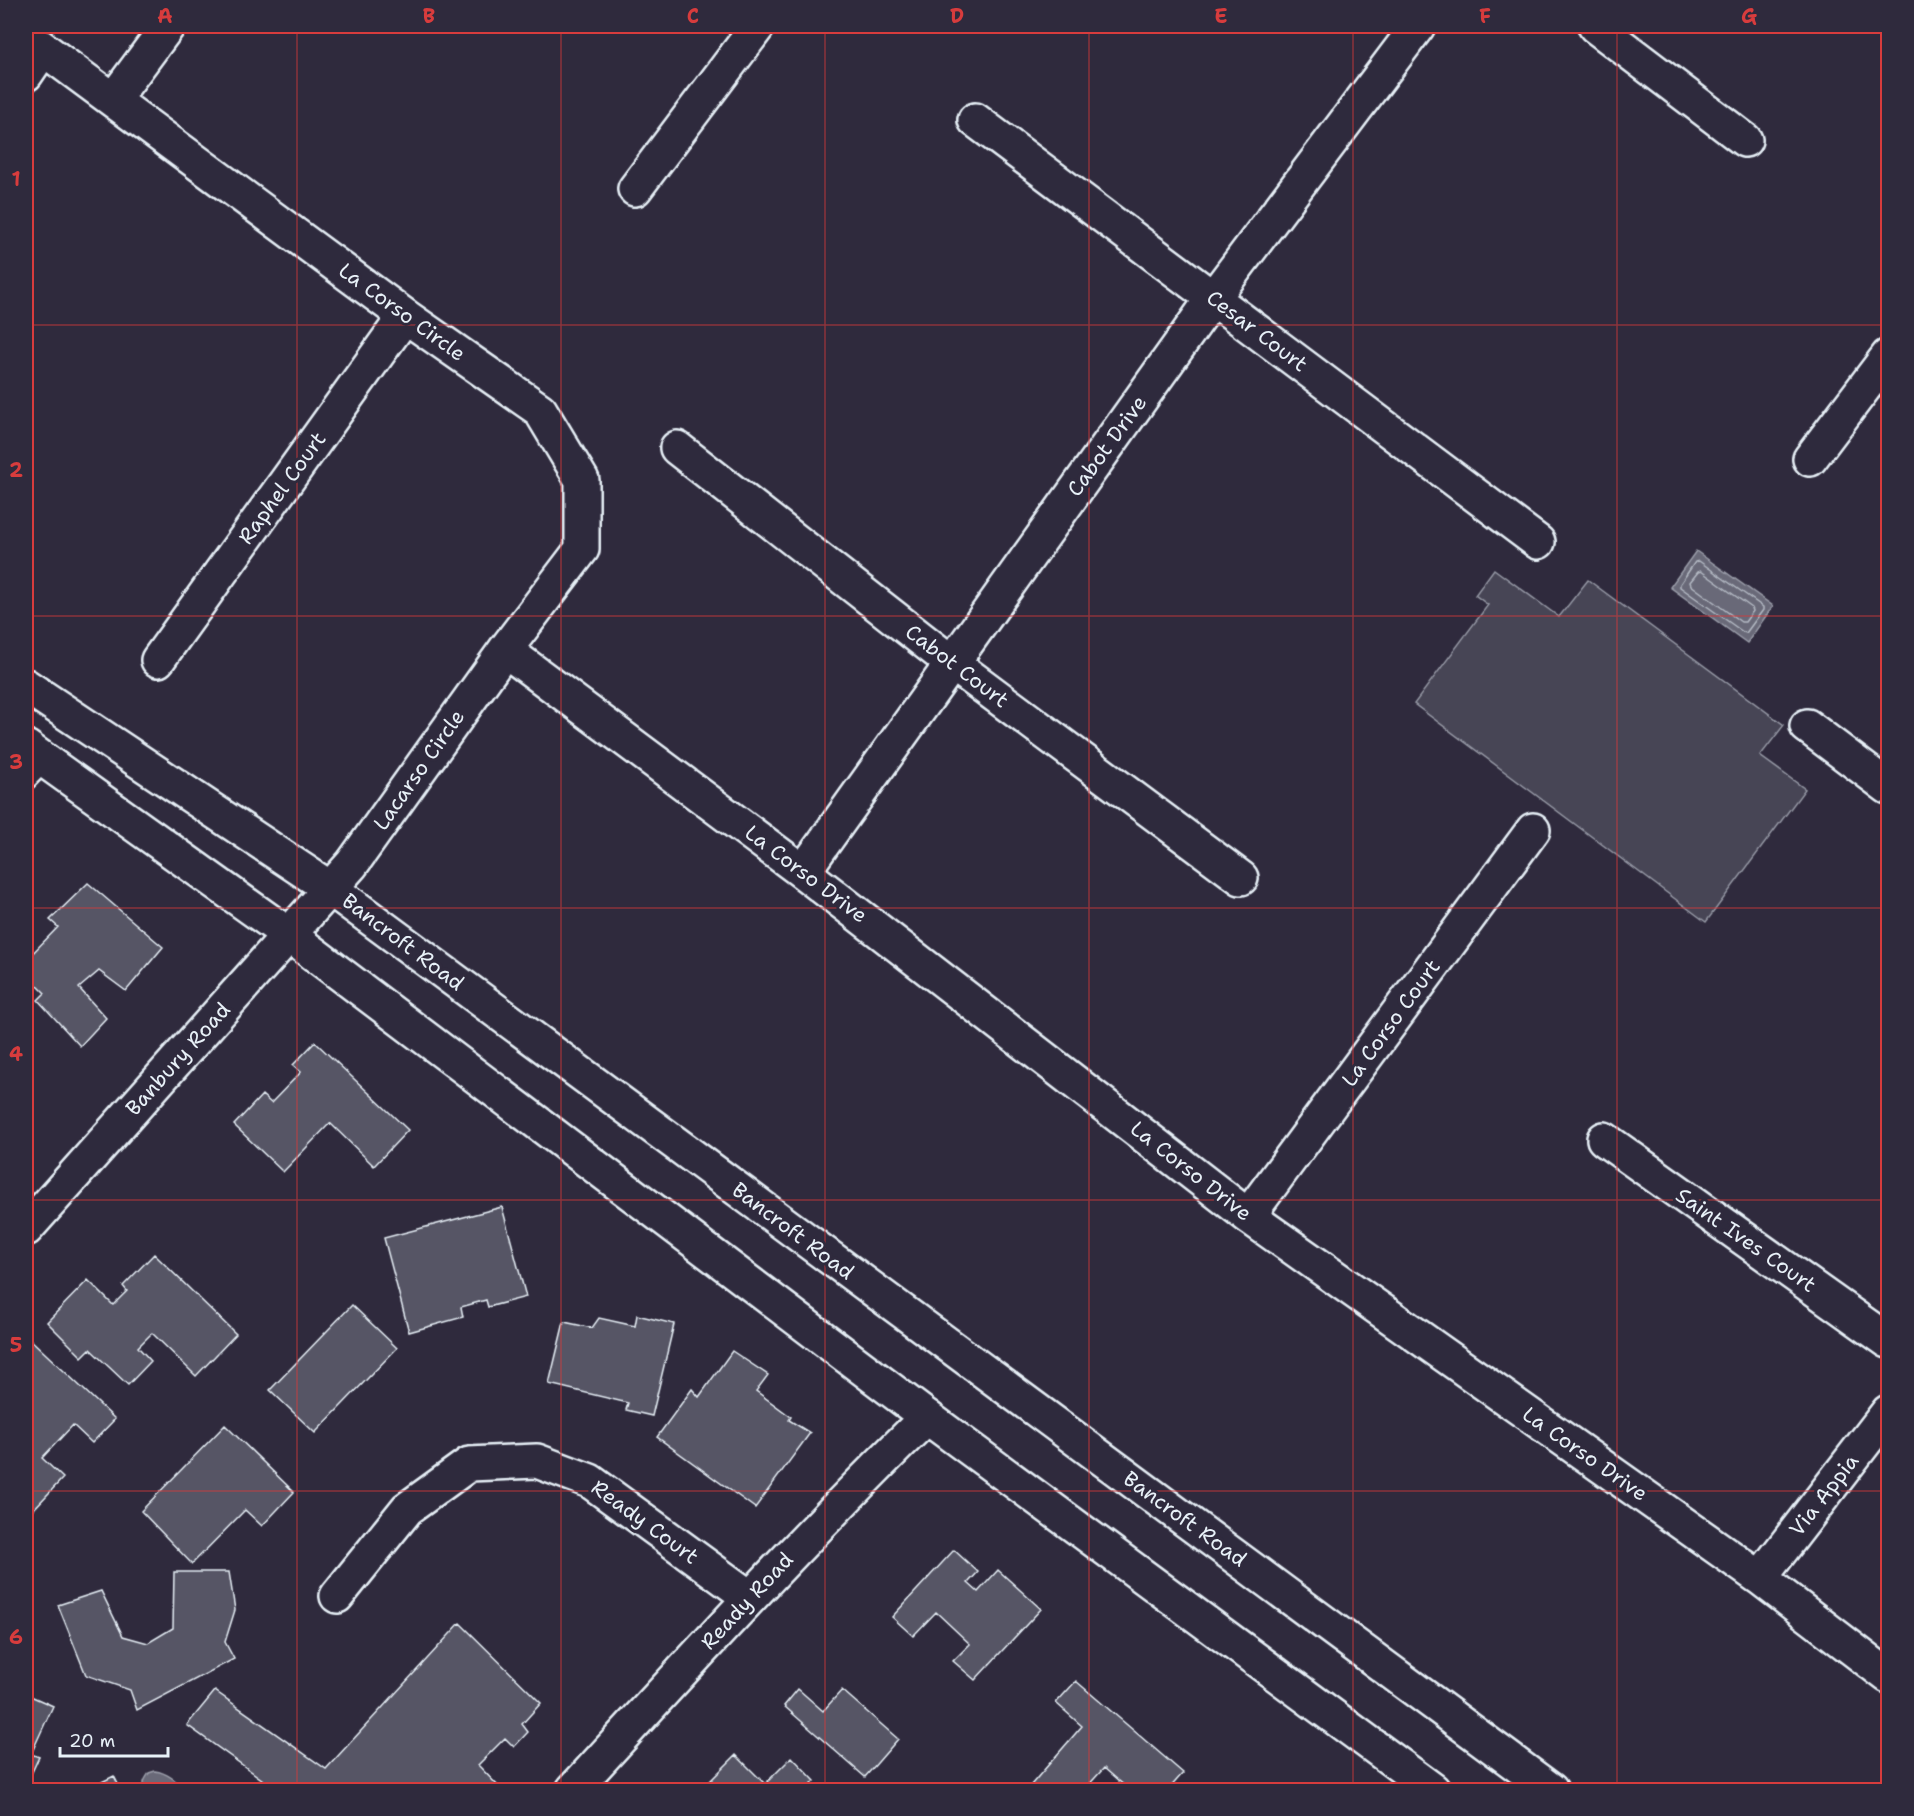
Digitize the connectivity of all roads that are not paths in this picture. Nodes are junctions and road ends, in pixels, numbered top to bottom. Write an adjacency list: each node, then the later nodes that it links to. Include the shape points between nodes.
1 (168, 26): 6 (street)
2 (758, 26): 9 (street)
3 (1418, 26): 10 (street, Cabot Drive)
4 (1595, 26): 8 (street)
5 (31, 53): 6 (street, La Corso Circle)
6 (113, 100): 11 (street, La Corso Circle)
7 (975, 120): 10 (street, Cesar Court)
8 (1745, 140)
9 (635, 189)
10 (1213, 298): 15 (street, Cesar Court); 18 (street, Cabot Drive)
11 (405, 316): 16 (street, La Corso Circle, via 540,410 582,480 582,549); 17 (street, Raphel Court)
12 (1888, 356): 14 (street)
13 (677, 448): 18 (street, Cabot Court)
14 (1810, 459)
15 (1538, 542)
16 (505, 650): 24 (street, La Corso Drive); 26 (street, Lacarso Circle)
17 (158, 660)
18 (952, 663): 24 (street, Cabot Drive); 25 (street, Cabot Court)
19 (26, 686): 26 (street, Bancroft Road)
20 (1806, 726): 22 (street)
21 (32, 762): 27 (street)
22 (1888, 787)
23 (1533, 830): 29 (street, La Corso Court)
24 (804, 872): 29 (street, La Corso Drive)
25 (1241, 878)
26 (331, 889): 27 (street, Banbury Road); 40 (street, Bancroft Road)
27 (290, 935): 30 (street, Banbury Road); 33 (street)
28 (1604, 1139): 31 (street, Saint Ives Court)
29 (1248, 1216): 34 (street, La Corso Drive)
30 (26, 1229)
31 (1888, 1341)
32 (1888, 1412): 34 (street, Via Appia)
33 (927, 1417): 36 (street, Ready Road); 39 (street)
34 (1760, 1578): 37 (street, La Corso Drive)
35 (337, 1596): 36 (street, Ready Court, via 407,1509 469,1464 537,1461 590,1481)
36 (749, 1597): 38 (street, Ready Road)
37 (1888, 1676)
38 (573, 1791)
39 (1433, 1791)
40 (1551, 1791)

